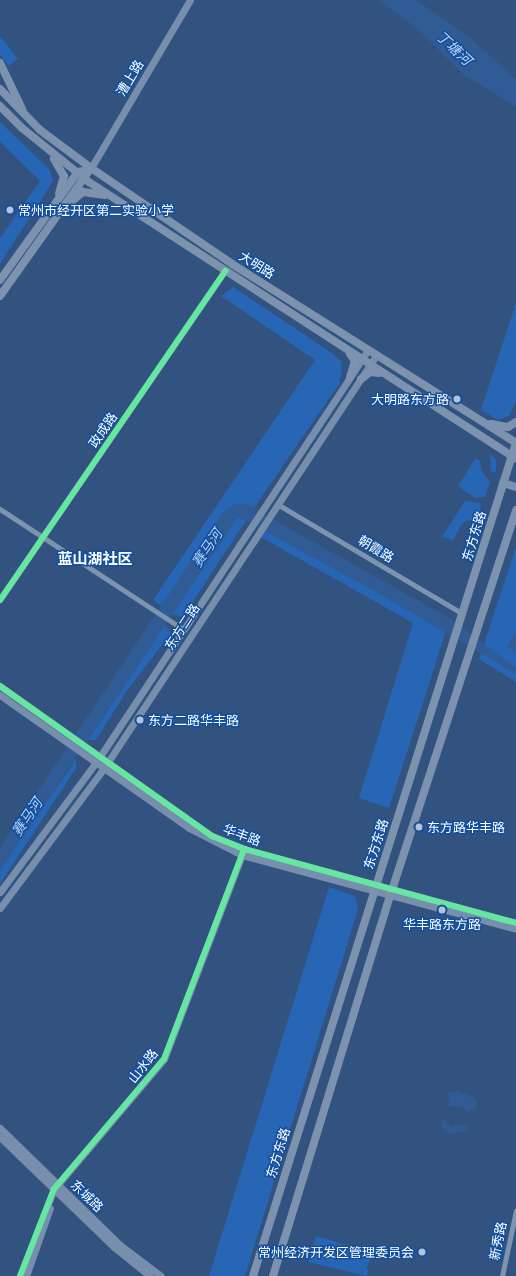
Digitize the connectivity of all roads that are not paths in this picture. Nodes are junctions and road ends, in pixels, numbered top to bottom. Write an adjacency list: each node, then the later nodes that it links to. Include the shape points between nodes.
1 (190, 0): 9 (main road, 漕上路)
2 (2, 66): 6 (main road)
3 (0, 89): 6 (main road, 大明路)
4 (0, 106): 7 (main road, 大明路)
5 (0, 114): 7 (main road)
6 (24, 114): 9 (main road, 大明路)
7 (22, 128): 8 (main road, 大明路)
8 (40, 144): 10 (main road, 大明路); 12 (main road, via 61,167 64,176)
9 (91, 168): 10 (main road); 18 (main road, 大明路)
10 (80, 175): 11 (main road, 大明路); 12 (main road); 13 (main road)
11 (121, 203): 13 (main road, via 100,193 84,192); 14 (main road, 大明路)
12 (52, 207): 15 (main road)
13 (47, 230): 16 (main road)
14 (224, 271): 17 (main road, 大明路); 34 (street, 政成路)
15 (0, 280)
16 (0, 296)
17 (347, 350): 20 (main road, 大明路); 23 (main road, via 355,361)
18 (368, 350): 19 (main road, 大明路); 20 (main road, 东方二路)
19 (376, 355): 21 (main road, 东方二路); 25 (main road, 大明路)
20 (361, 360): 21 (main road, 大明路); 23 (main road, 东方二路)
21 (370, 365): 22 (main road, 大明路); 24 (main road, 东方二路)
22 (384, 375): 24 (main road, via 370,372); 28 (main road, 大明路)
23 (350, 377): 37 (main road, 东方二路)
24 (361, 379): 31 (main road, 东方二路)
25 (478, 420): 26 (main road, via 499,427); 27 (main road, 大明路)
26 (516, 422)
27 (516, 443): 28 (main road, 东方东路)
28 (513, 458): 29 (main road, 东方东路)
29 (503, 483): 30 (main road); 36 (main road, 东方东路)
30 (516, 487)
31 (277, 504): 36 (street, 朝霞路); 42 (main road, 东方二路)
32 (0, 509): 34 (street)
33 (516, 510): 45 (main road)
34 (43, 538): 35 (street, 政成路); 37 (street)
35 (0, 600)
36 (462, 617): 44 (main road, 东方东路)
37 (183, 629): 41 (main road, 东方二路)
38 (0, 686): 40 (main road, 华丰路)
39 (0, 694): 40 (main road, 华丰路)
40 (68, 739): 41 (main road, 华丰路)
41 (97, 760): 42 (main road, 华丰路); 46 (main road, 东方二路)
42 (105, 766): 43 (main road, 华丰路, via 188,828); 47 (main road, 东方二路)
43 (243, 852): 44 (main road, 华丰路); 52 (main road, 山水路, via 164,1059)
44 (374, 887): 45 (main road, 华丰路); 58 (main road, 东方东路)
45 (392, 891): 48 (main road, 华丰路); 49 (main road, 华丰路); 59 (main road)
46 (0, 892)
47 (0, 908)
48 (516, 923)
49 (516, 929)
50 (0, 1128): 52 (main road, 东城路)
51 (0, 1137): 52 (main road, 东城路)
52 (57, 1189): 54 (main road, 山水路); 55 (main road, 山水路); 56 (main road, 东城路); 57 (main road, 东城路, via 135,1259)
53 (516, 1210): 60 (street, 新秀路)
54 (20, 1276)
55 (26, 1276)
56 (150, 1276)
57 (161, 1276)
58 (253, 1276)
59 (273, 1276)
60 (502, 1276)

